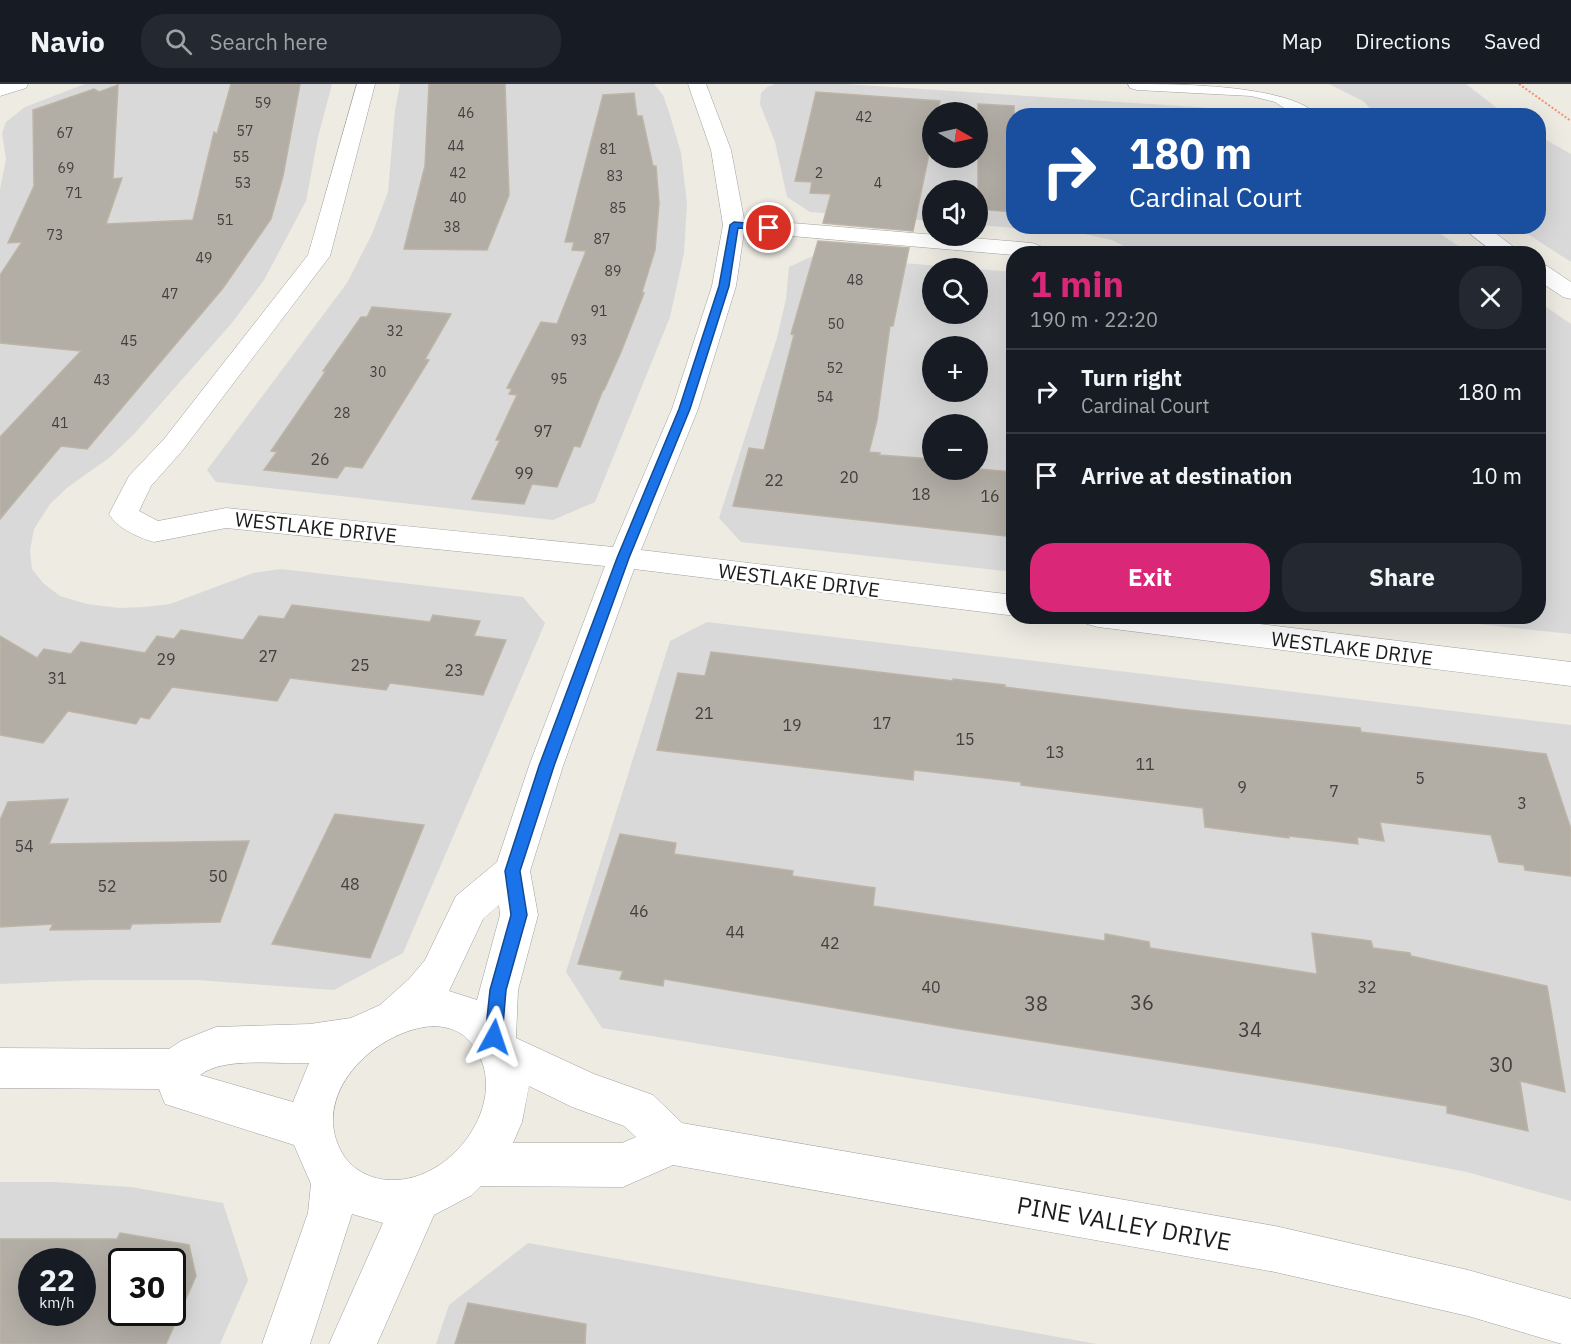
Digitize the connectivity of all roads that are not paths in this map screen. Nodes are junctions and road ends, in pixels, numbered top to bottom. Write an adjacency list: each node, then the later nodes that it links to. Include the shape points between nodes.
1 (19, 84): 5 (street)
2 (366, 84): 13 (street, WESTLAKE DRIVE, via 319,256 173,445 139,482 123,514 154,532 226,518)
3 (697, 84): 7 (street, via 721,150)
4 (1137, 84): 6 (street, via 1251,90 1282,98)
5 (0, 90)
6 (1298, 108)
7 (734, 225): 10 (street); 13 (street, via 724,286 685,409)
8 (1483, 234): 9 (street)
9 (1500, 246)
10 (1006, 248)
11 (1546, 276): 12 (street)
12 (1571, 292)
13 (623, 558): 14 (street, WESTLAKE DRIVE); 17 (street, via 546,766)
14 (1006, 605)
15 (1163, 624): 16 (street, WESTLAKE DRIVE)
16 (1571, 674)
17 (512, 871): 18 (street, via 469,908 440,973 423,992); 19 (street, via 519,915 498,990)
18 (375, 1027): 19 (street, via 415,1010 452,1010 478,1021); 21 (street, via 306,1043 217,1046 194,1055); 22 (street, via 334,1060 311,1107)
19 (499, 1045): 23 (street, via 587,1092 638,1110); 24 (street, via 509,1078 503,1111 493,1140)
20 (0, 1068): 21 (street)
21 (177, 1069): 22 (street, via 180,1090)
22 (310, 1129): 25 (street)
23 (672, 1143): 24 (street, via 623,1165); 27 (street, PINE VALLEY DRIVE, via 1275,1249 1468,1293)
24 (474, 1164): 26 (street, via 449,1184)
25 (334, 1179): 26 (street, via 369,1200); 28 (street, via 330,1213)
26 (418, 1200): 29 (street)
27 (1571, 1323)
28 (286, 1344)
29 (353, 1344)

